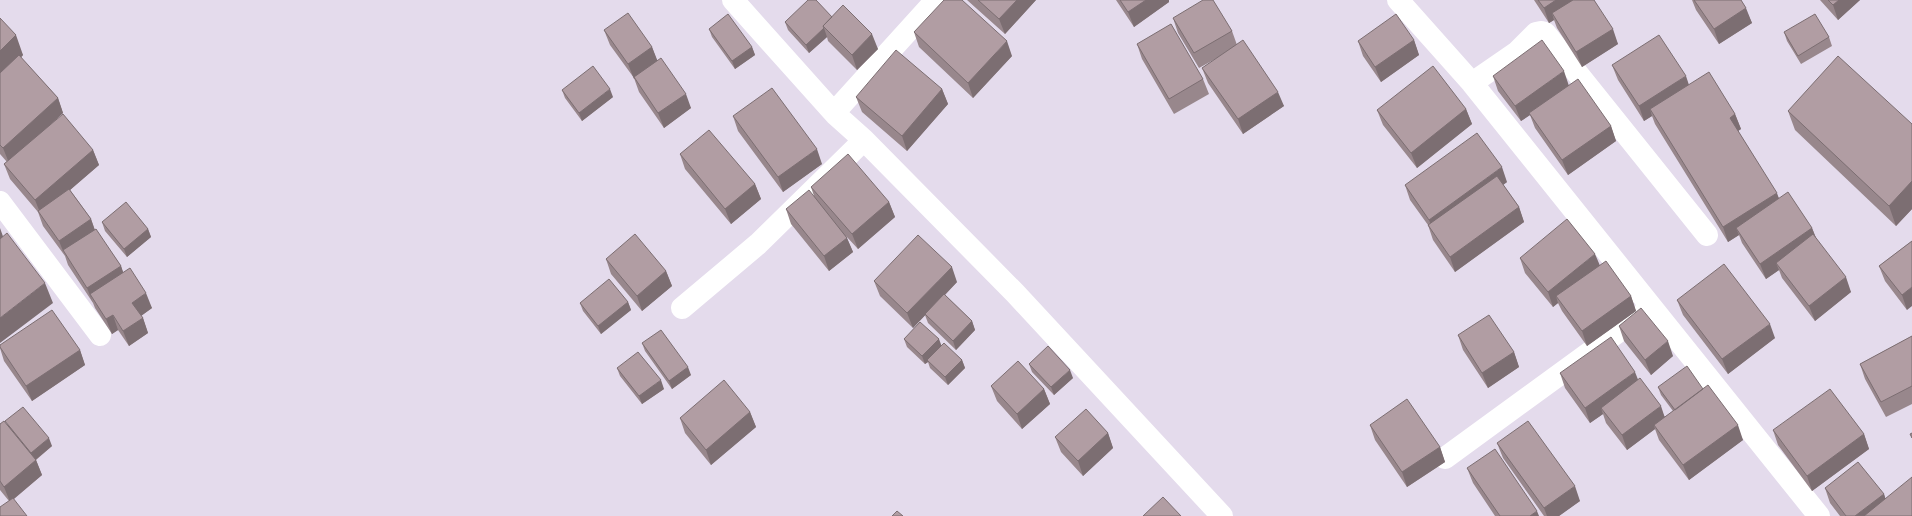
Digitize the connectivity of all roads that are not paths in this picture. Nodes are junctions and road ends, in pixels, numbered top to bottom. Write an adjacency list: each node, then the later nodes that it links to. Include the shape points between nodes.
1 (733, 0): 5 (street)
2 (936, 0): 5 (street)
3 (1398, 0): 4 (street)
4 (1472, 83): 8 (street, via 1517,52 1536,33 1545,33); 10 (street)
5 (834, 114): 6 (street)
6 (864, 140): 9 (street, via 758,244); 14 (street, via 1015,293)
7 (0, 202): 11 (street)
8 (1707, 235)
9 (682, 308)
10 (1652, 308): 12 (street); 13 (street)
11 (100, 335)
12 (1445, 458)
13 (1812, 513)
14 (1222, 516)

